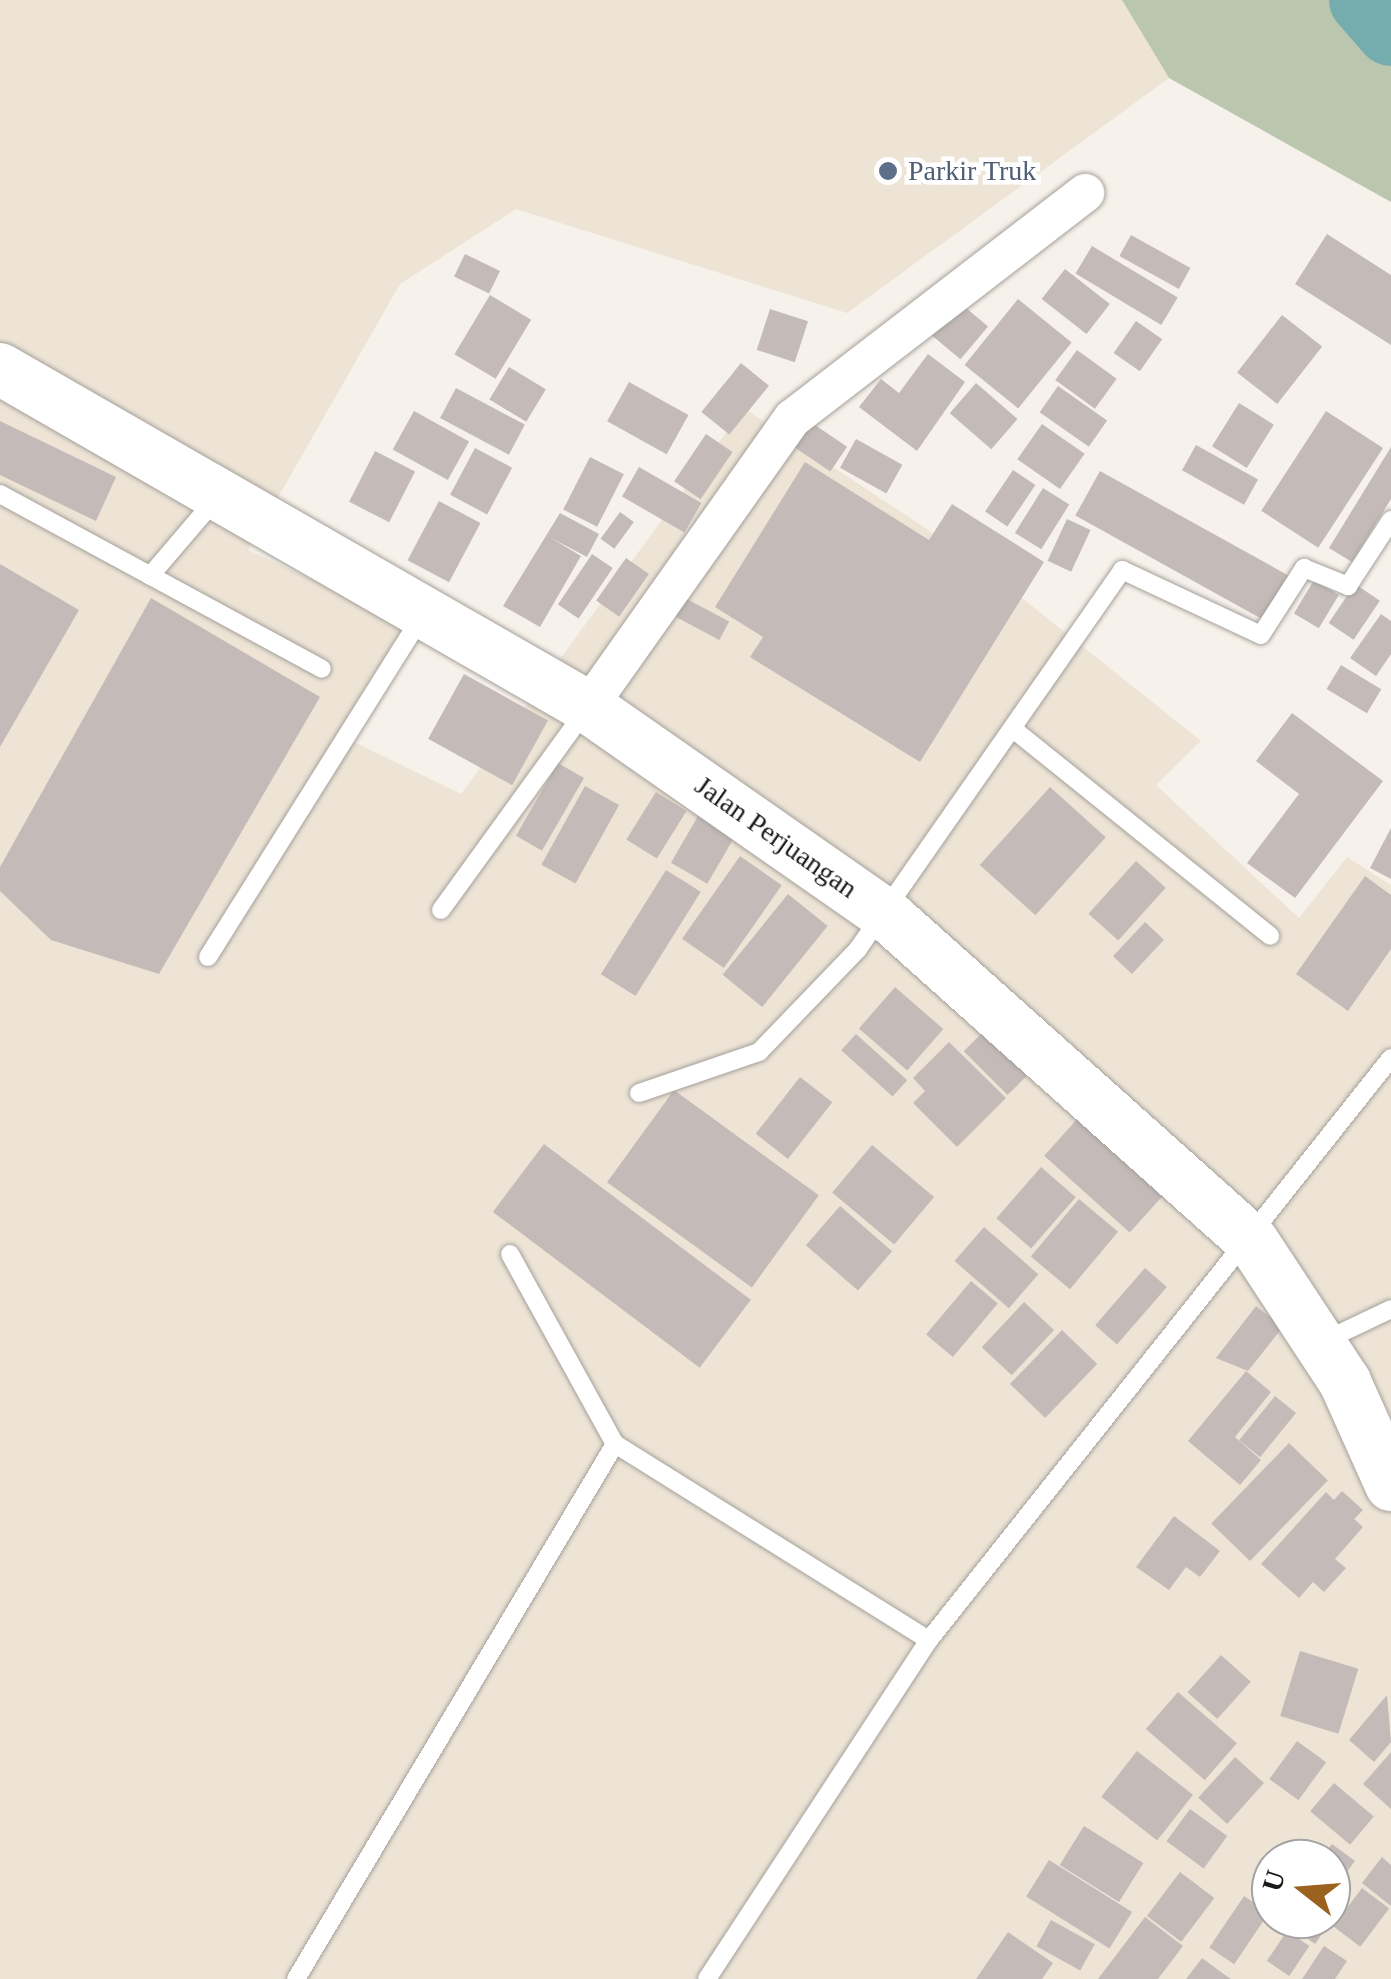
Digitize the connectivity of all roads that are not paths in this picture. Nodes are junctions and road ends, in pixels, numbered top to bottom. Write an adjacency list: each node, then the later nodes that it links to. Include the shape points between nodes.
1 (1084, 194): 9 (street, via 793,418)
2 (0, 369): 4 (street, Jalan Perjuangan)
3 (0, 494): 6 (lane)
4 (254, 504): 6 (lane); 7 (street, Jalan Perjuangan)
5 (1391, 520): 10 (lane, via 1348,586 1304,568 1261,634 1122,570)
6 (150, 576): 8 (lane)
7 (427, 609): 9 (street, Jalan Perjuangan); 14 (lane)
8 (322, 669)
9 (588, 707): 11 (lane); 12 (street, Jalan Perjuangan)
10 (1013, 729): 12 (lane); 13 (lane)
11 (440, 910)
12 (888, 916): 16 (lane, via 759,1052); 17 (street, Jalan Perjuangan)
13 (1270, 936)
14 (208, 957)
15 (1391, 1058): 17 (lane)
16 (638, 1093)
17 (1253, 1242): 20 (street, Jalan Perjuangan); 23 (lane)
18 (510, 1254): 21 (lane)
19 (1391, 1310): 20 (lane)
20 (1320, 1343): 22 (street, Jalan Perjuangan)
21 (615, 1444): 23 (lane); 24 (lane)
22 (1391, 1485)
23 (929, 1640): 25 (lane)
24 (296, 1979)
25 (707, 1979)

